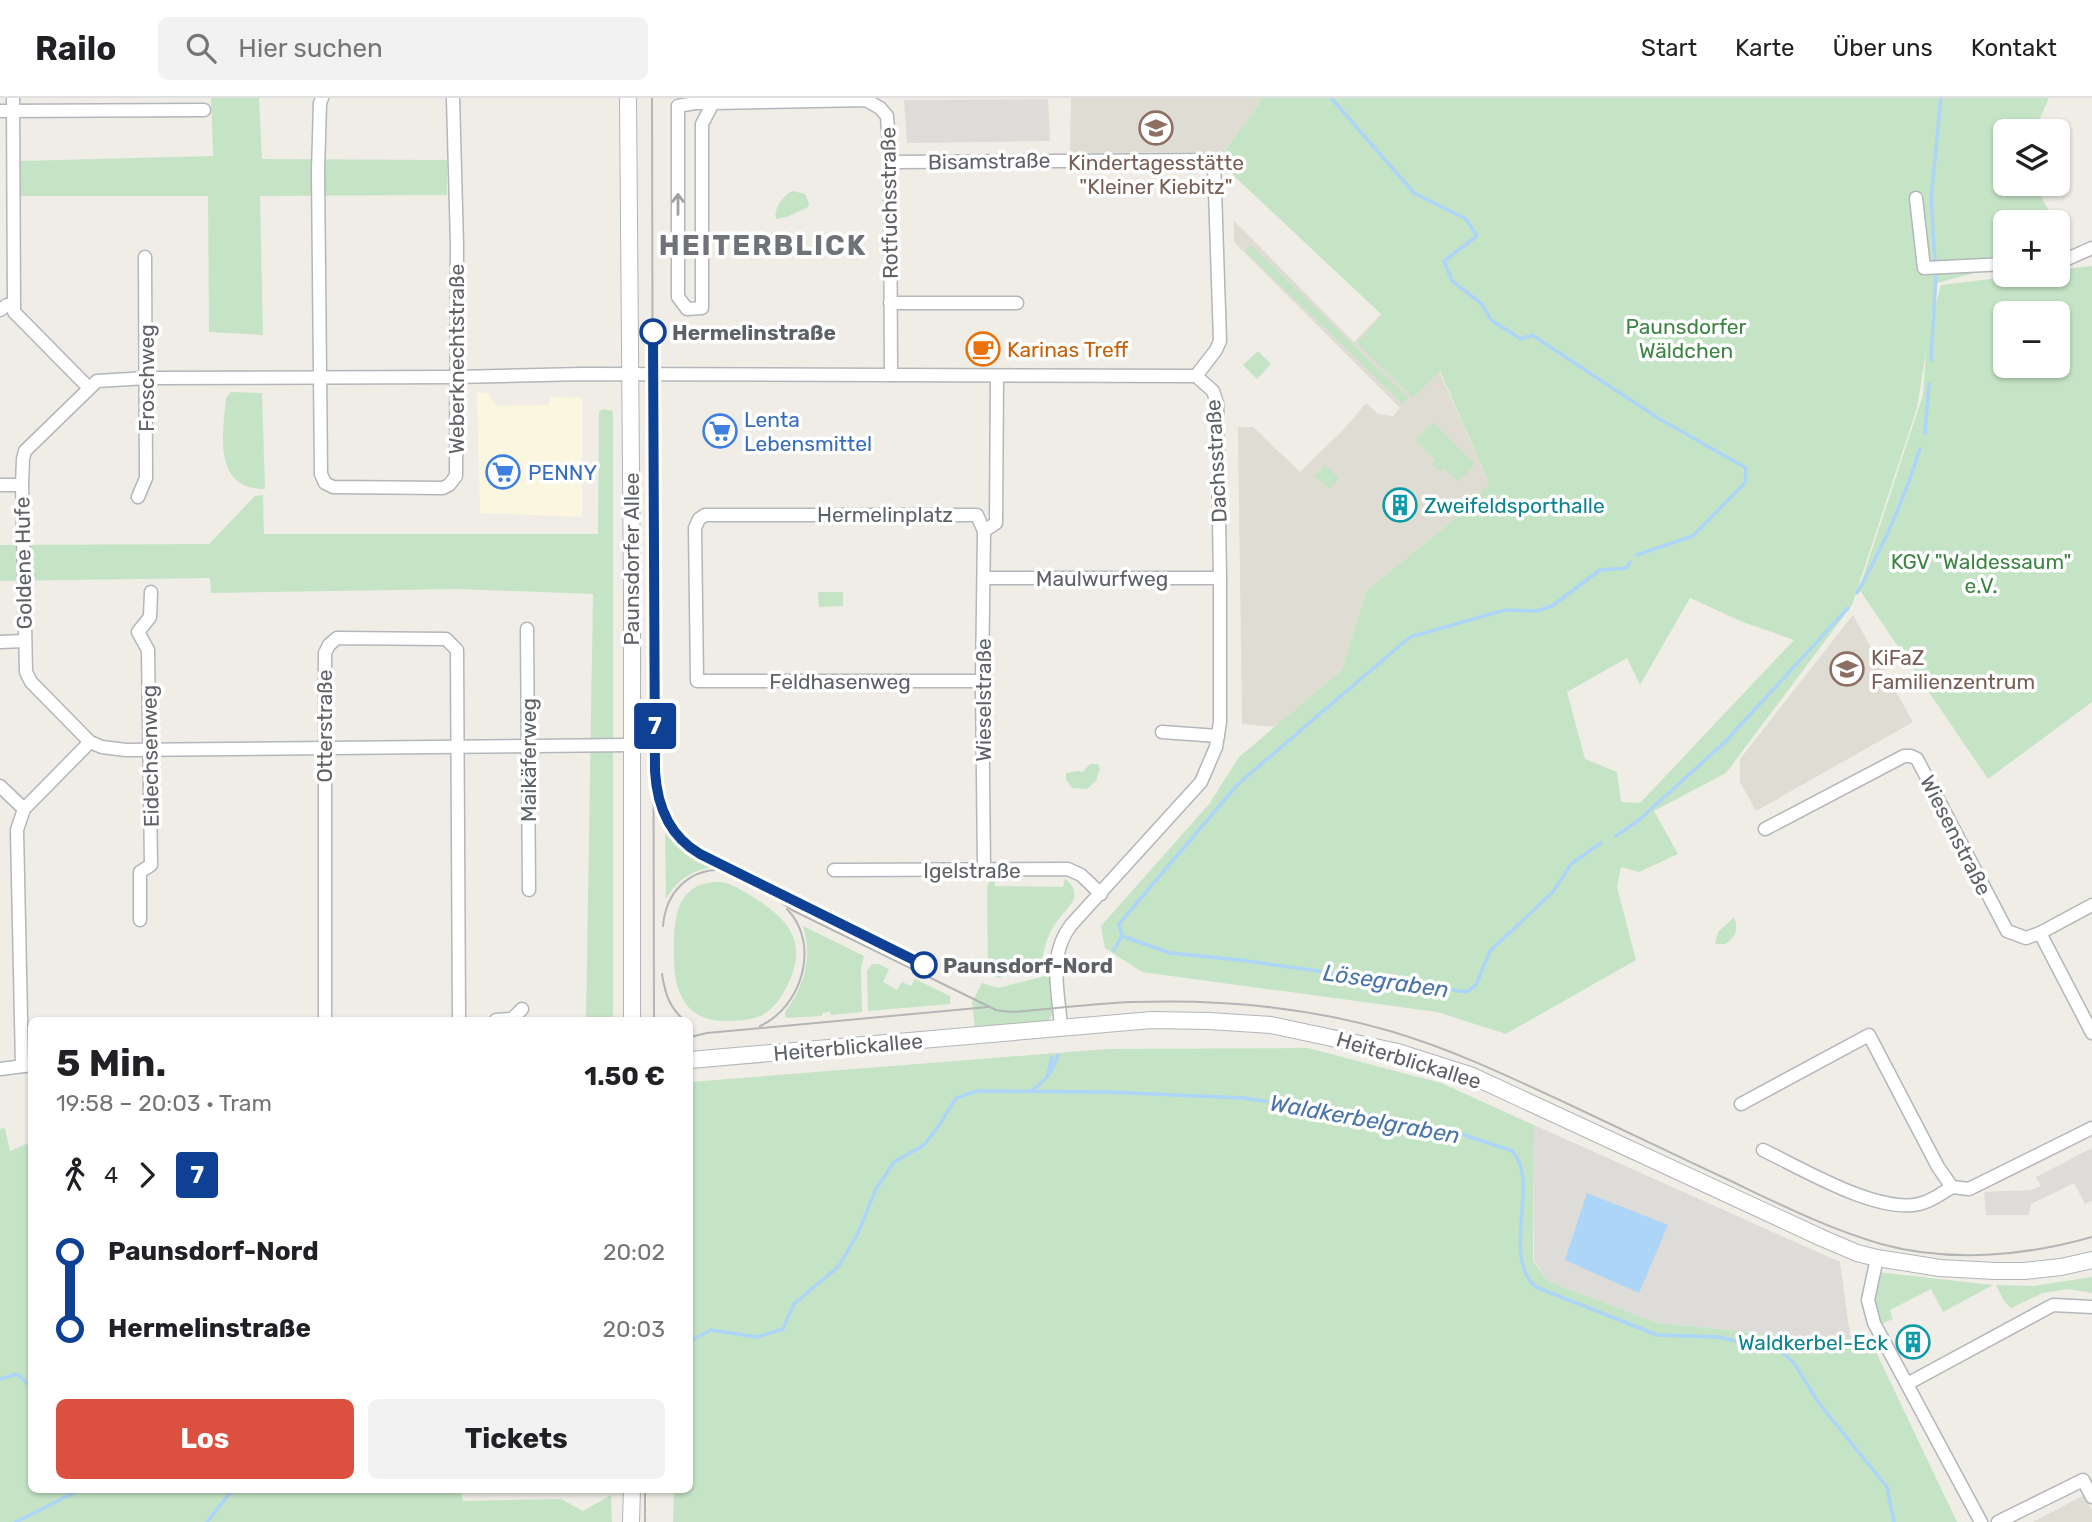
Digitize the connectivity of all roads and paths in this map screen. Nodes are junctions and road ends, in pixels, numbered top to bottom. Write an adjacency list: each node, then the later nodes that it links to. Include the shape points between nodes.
1 (322, 98): 26 (street, Weberknechtstraße)
2 (453, 98): 24 (street, Weberknechtstraße)
3 (628, 98): 20 (main road, Paunsdorfer Allee)
4 (713, 103): 4 (street, Rotfuchsstraße, one-way to 4, via 702,124 702,308 687,309 678,297 678,106); 9 (street, Rotfuchsstraße, via 866,100 887,116)
5 (140, 104): 6 (street); 7 (street)
6 (9, 107): 11 (street)
7 (204, 110)
8 (1214, 160): 9 (street, Bisamstraße); 23 (street, Dachsstraße, via 1220,341)
9 (890, 162): 16 (street, Rotfuchsstraße)
10 (1916, 198): 15 (street, via 1924,268)
11 (6, 246): 18 (street)
12 (2092, 248): 14 (street)
13 (145, 257): 25 (street, Froschweg)
14 (2070, 259)
15 (1993, 265)
16 (890, 303): 17 (street, Rotfuchsstraße); 21 (street, Rotfuchsstraße)
17 (1017, 303)
18 (13, 305): 19 (street); 27 (street, via 14,312)
19 (0, 310)
20 (630, 375): 21 (street); 24 (street); 43 (main road, Paunsdorfer Allee)
21 (891, 375): 22 (street)
22 (997, 376): 23 (street); 31 (street, Hermelinplatz, via 996,523)
23 (1196, 376): 33 (street, Dachsstraße, via 1213,391 1217,403)
24 (457, 377): 26 (street); 26 (street, Weberknechtstraße, via 456,476 443,488 333,487 325,483 321,474)
25 (147, 378): 26 (street); 27 (street, via 97,381); 30 (street, Froschweg, via 146,478)
26 (320, 378)
27 (88, 387): 29 (street, Goldene Hufe, via 25,451)
28 (0, 485): 29 (street)
29 (22, 485): 36 (street, Goldene Hufe)
30 (138, 497)
31 (984, 531): 32 (street, Wieselstraße); 38 (street, Hermelinplatz, via 977,515 705,515 695,528)
32 (984, 578): 33 (street, Maulwurfweg); 39 (street, Wieselstraße)
33 (1220, 578): 41 (street, Dachsstraße)
34 (151, 592): 47 (street, Eidechsenweg, via 150,617 138,632 148,650)
35 (527, 629): 45 (street, Maikäferweg)
36 (24, 641): 37 (street); 42 (street, Goldene Hufe, via 27,677)
37 (0, 642)
38 (697, 681): 39 (street, Feldhasenweg)
39 (982, 681): 51 (street, Wieselstraße)
40 (1162, 732): 41 (street)
41 (1218, 736): 54 (street, Dachsstraße, via 1201,782)
42 (90, 742): 47 (street, via 114,749); 49 (street)
43 (631, 745): 45 (street); 63 (main road, Paunsdorfer Allee)
44 (456, 747): 45 (street); 46 (street); 46 (street, Otterstraße, via 455,646 446,639 337,638 325,653); 61 (street, Otterstraße)
45 (528, 747): 53 (street, Maikäferweg)
46 (325, 748): 47 (street); 60 (street, Otterstraße)
47 (150, 749): 56 (street, Eidechsenweg, via 151,865 140,872)
48 (0, 786): 49 (street)
49 (24, 809): 67 (street, via 17,830)
50 (1765, 829): 57 (street, Wiesenstraße, via 1911,756 1917,759 2007,931 2026,937)
51 (984, 869): 52 (street, Igelstraße); 54 (street, Igelstraße, via 1068,869)
52 (834, 870)
53 (528, 890)
54 (1101, 894): 64 (street, Dachsstraße, via 1065,933 1057,949)
55 (2092, 905): 57 (street)
56 (140, 920)
57 (2040, 933): 59 (street)
58 (522, 1009): 62 (street)
59 (2087, 1011): 65 (street)
60 (325, 1017)
61 (459, 1017)
62 (514, 1017)
63 (632, 1017)
64 (1061, 1028): 66 (main road, Heiterblickallee); 73 (main road, Heiterblickallee, via 1209,1020 1271,1025 1398,1052 1470,1075 1822,1238)
65 (2092, 1033)
66 (693, 1060)
67 (27, 1065): 68 (street)
68 (0, 1069)
69 (1741, 1104): 72 (street, via 1869,1035)
70 (2092, 1128): 72 (street, via 1969,1189)
71 (1763, 1150): 72 (street, via 1849,1191 1900,1206 1924,1203)
72 (1952, 1187)
73 (1877, 1258): 74 (main road, Heiterblickallee, via 1995,1271); 76 (street, via 1868,1300 1874,1323)
74 (2092, 1260)
75 (2092, 1307): 76 (street, via 2053,1305)
76 (1907, 1384): 80 (street)
77 (632, 1493): 79 (main road)
78 (2092, 1497): 81 (street, via 2083,1480)
79 (631, 1522)
80 (1981, 1522)
81 (1998, 1522)

